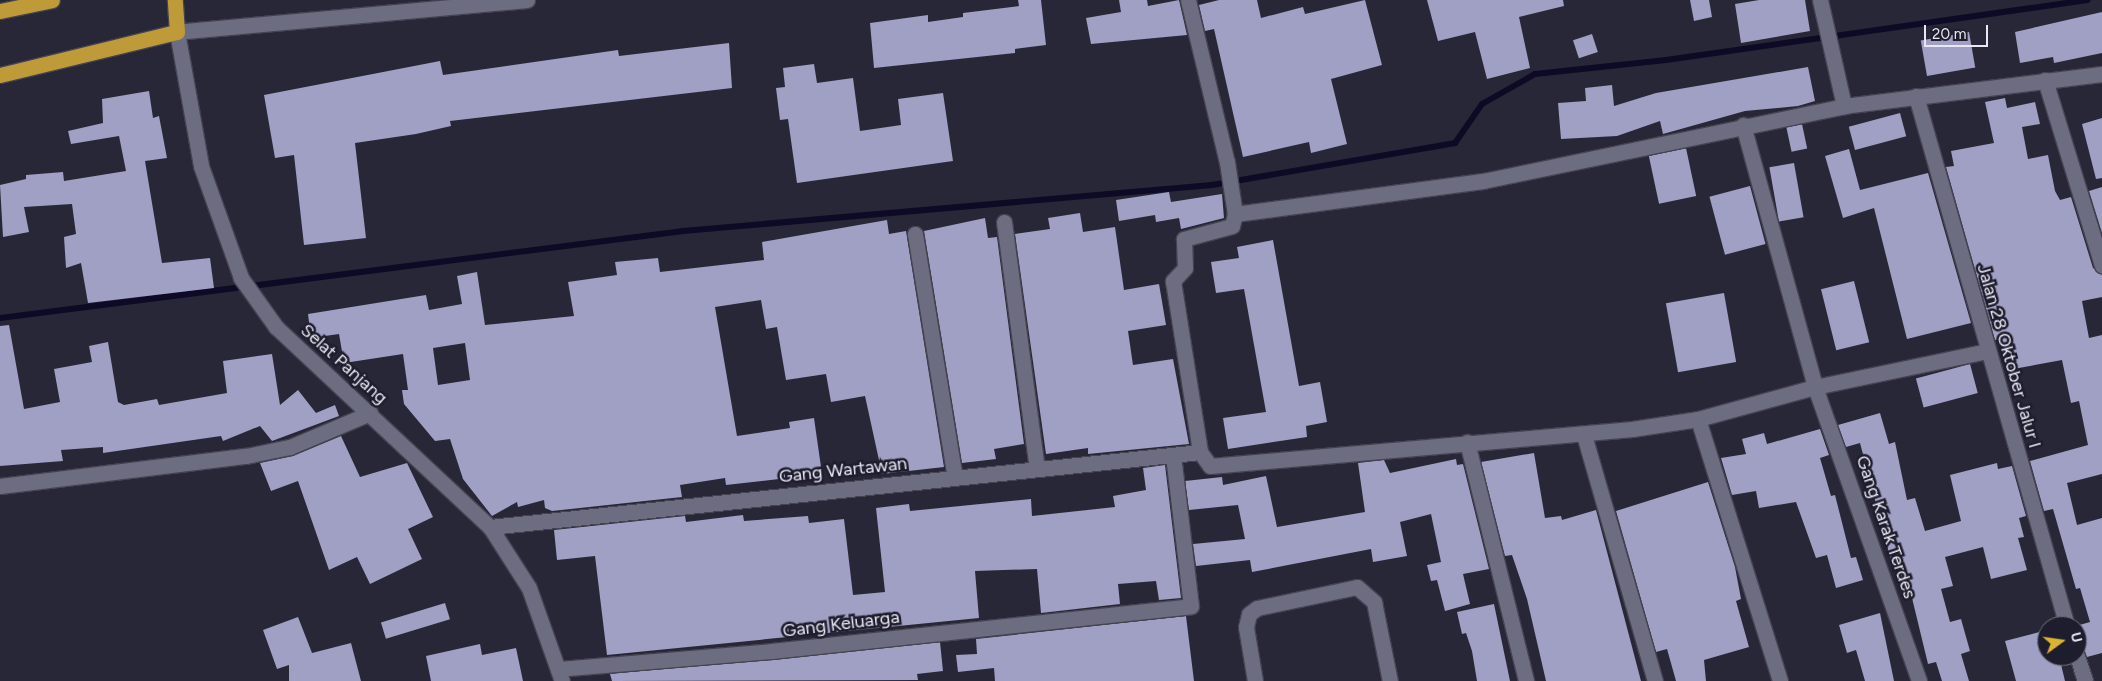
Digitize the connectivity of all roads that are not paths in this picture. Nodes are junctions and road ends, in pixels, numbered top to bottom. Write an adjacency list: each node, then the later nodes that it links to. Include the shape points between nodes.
1 (52, 0): 6 (highway)
2 (175, 0): 7 (highway)
3 (527, 0): 7 (street)
4 (1188, 0): 14 (street, via 1227,162)
5 (1820, 0): 12 (street)
6 (0, 11)
7 (178, 32): 8 (highway); 20 (street, Selat Panjang, via 201,166 241,278 276,327)
8 (0, 74)
9 (2102, 74): 10 (street)
10 (2045, 80): 11 (street); 17 (street)
11 (1916, 96): 12 (street); 18 (street, Jalan 28 Oktober Jalur I)
12 (1844, 106): 13 (street)
13 (1743, 126): 14 (street, via 1483,181); 19 (street, Gang Karak Terdes)
14 (1234, 214): 24 (street, via 1232,226 1184,239 1185,268 1173,281)
15 (1004, 222): 26 (street)
16 (915, 234): 27 (street)
17 (2102, 265)
18 (1987, 351): 19 (street); 30 (street, Jalan 28 Oktober Jalur I)
19 (1815, 386): 21 (street); 38 (street, Gang Karak Terdes)
20 (370, 414): 28 (street, via 290,447 246,456); 29 (street, Selat Panjang)
21 (1698, 419): 22 (street); 37 (street)
22 (1584, 435): 23 (street); 36 (street)
23 (1467, 442): 24 (street, via 1218,468 1204,463); 35 (street)
24 (1200, 452): 25 (street, Gang Wartawan)
25 (1172, 456): 26 (street, Gang Wartawan); 32 (street, Gang Keluarga, via 1191,606)
26 (1037, 469): 27 (street, Gang Wartawan)
27 (955, 477): 29 (street, Gang Wartawan)
28 (0, 486)
29 (490, 527): 32 (street, Selat Panjang, via 529,588)
30 (2064, 616)
31 (2080, 666): 39 (street)
32 (560, 675)
33 (1255, 681): 34 (street, via 1246,627 1249,614 1257,608 1356,587 1374,602)
34 (1390, 681)
35 (1526, 681)
36 (1655, 681)
37 (1780, 681)
38 (1919, 681)
39 (2085, 681)

